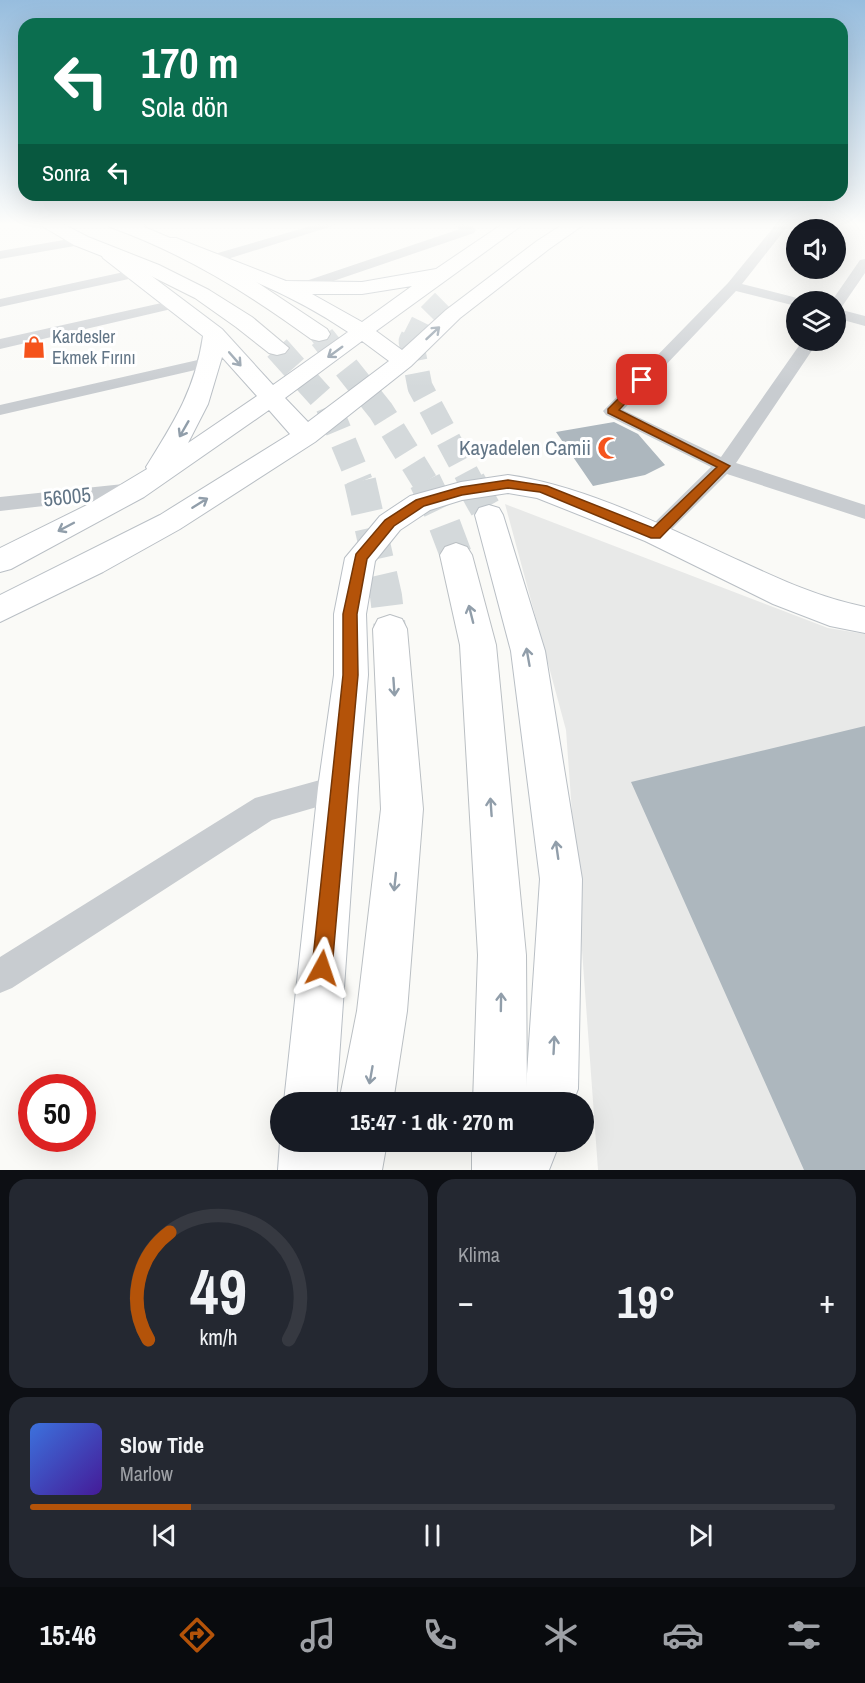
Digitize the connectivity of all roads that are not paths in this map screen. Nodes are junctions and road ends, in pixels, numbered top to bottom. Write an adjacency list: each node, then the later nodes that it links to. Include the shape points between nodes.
1 (116, 278): 18 (street)
2 (138, 278): 19 (main road)
3 (169, 278): 26 (main road, via 244,321)
4 (236, 278): 24 (main road)
5 (269, 278): 13 (main road)
6 (319, 278): 13 (street)
7 (422, 278): 13 (main road, via 348,290)
8 (435, 278): 22 (main road)
9 (475, 278): 16 (main road)
10 (500, 278): 28 (main road, one-way to 10, via 453,314)
11 (739, 278): 14 (street)
12 (855, 278): 15 (street)
13 (292, 286): 22 (main road)
14 (732, 286): 17 (street); 33 (street, via 612,411)
15 (845, 291)
16 (443, 299)
17 (786, 300)
18 (0, 303)
19 (175, 304): 23 (main road); 25 (street)
20 (846, 316): 21 (street)
21 (865, 321)
22 (365, 331): 28 (main road); 30 (main road, one-way to 30)
23 (214, 334): 29 (main road); 30 (main road, one-way to 30)
24 (320, 334)
25 (0, 344)
26 (277, 348)
27 (803, 351): 33 (street)
28 (403, 361): 32 (main road)
29 (211, 362): 31 (street); 34 (main road, one-way to 34, via 187,426)
30 (270, 399): 32 (main road); 34 (main road)
31 (0, 410)
32 (306, 436): 38 (main road, one-way to 32)
33 (724, 466): 36 (street); 39 (street)
34 (142, 485): 35 (street, 56005); 38 (main road); 41 (main road, one-way to 41)
35 (0, 504)
36 (863, 507)
37 (489, 515): 50 (main road, one-way to 37, via 561,879 528,651)
38 (170, 522): 42 (main road)
39 (655, 534): 43 (main road, via 811,606); 45 (main road, via 542,489 508,484 461,491 420,503 390,523 360,558 350,614 351,675)
40 (456, 555): 49 (main road, one-way to 40, via 502,955 479,657)
41 (0, 561)
42 (0, 609)
43 (865, 620)
44 (390, 629): 48 (main road, one-way to 48, via 402,809 382,1011)
45 (338, 788): 46 (street, via 266,808); 47 (main road)
46 (0, 975)
47 (311, 1092)
48 (368, 1092)
49 (500, 1092)
50 (551, 1092)
51 (306, 1152): 55 (main road)
52 (357, 1152): 56 (main road)
53 (500, 1152): 57 (main road)
54 (529, 1152): 58 (main road)
55 (304, 1170)
56 (354, 1170)
57 (500, 1170)
58 (522, 1170)

